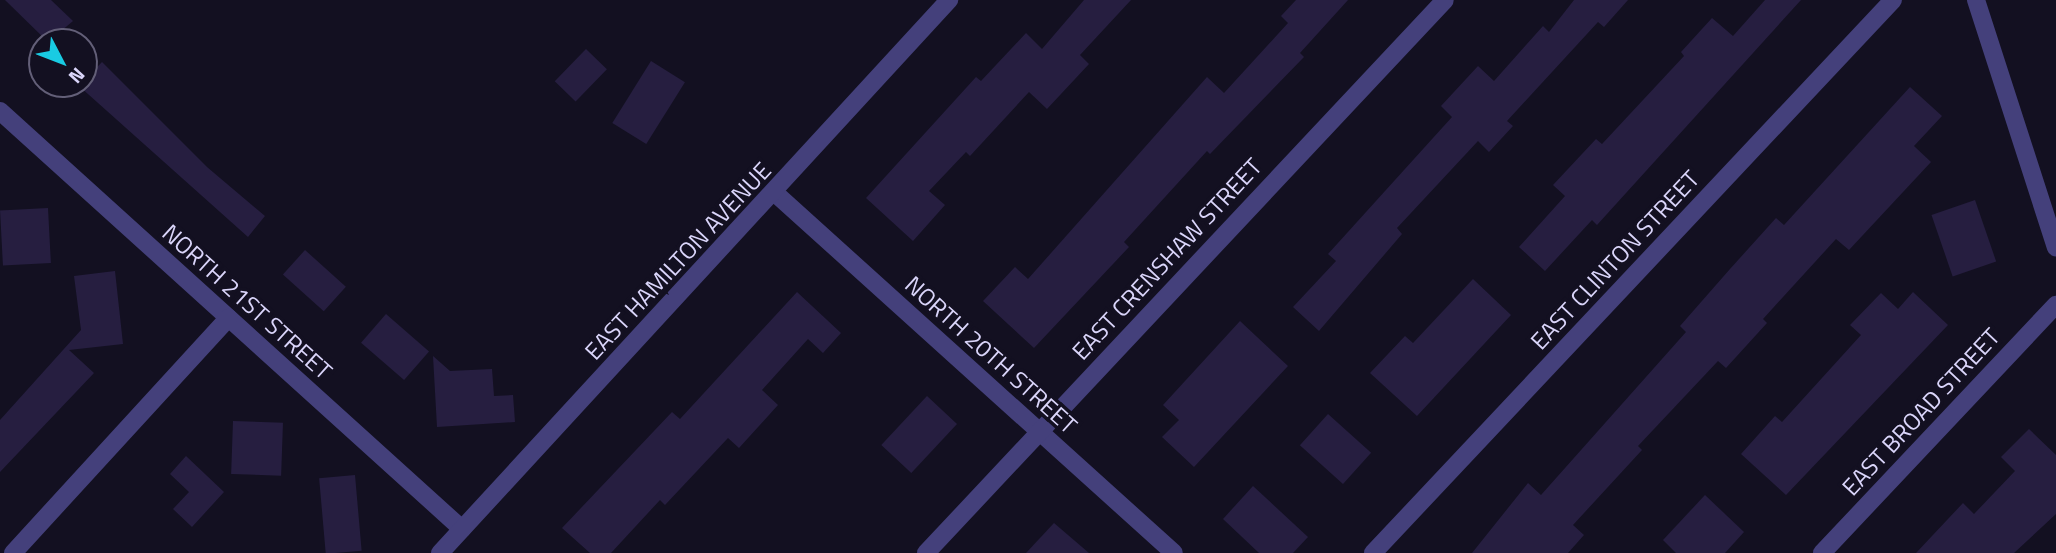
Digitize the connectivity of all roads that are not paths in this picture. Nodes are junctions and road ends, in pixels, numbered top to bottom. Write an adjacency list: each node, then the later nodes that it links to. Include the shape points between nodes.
1 (949, 0): 6 (street, EAST HAMILTON AVENUE)
2 (1445, 0): 10 (street, EAST CRENSHAW STREET)
3 (1893, 0): 16 (street, EAST CLINTON STREET)
4 (1976, 0): 7 (street)
5 (0, 111): 9 (street, NORTH 21ST STREET)
6 (775, 193): 10 (street, NORTH 20TH STREET); 11 (street, EAST HAMILTON AVENUE)
7 (2056, 247)
8 (2056, 305): 17 (street, EAST BROAD STREET)
9 (228, 318): 11 (street, NORTH 21ST STREET); 12 (street)
10 (1038, 432): 14 (street, EAST CRENSHAW STREET); 15 (street, NORTH 20TH STREET)
11 (462, 529): 13 (street, EAST HAMILTON AVENUE)
12 (13, 553)
13 (440, 553)
14 (926, 553)
15 (1174, 553)
16 (1373, 553)
17 (1822, 553)

